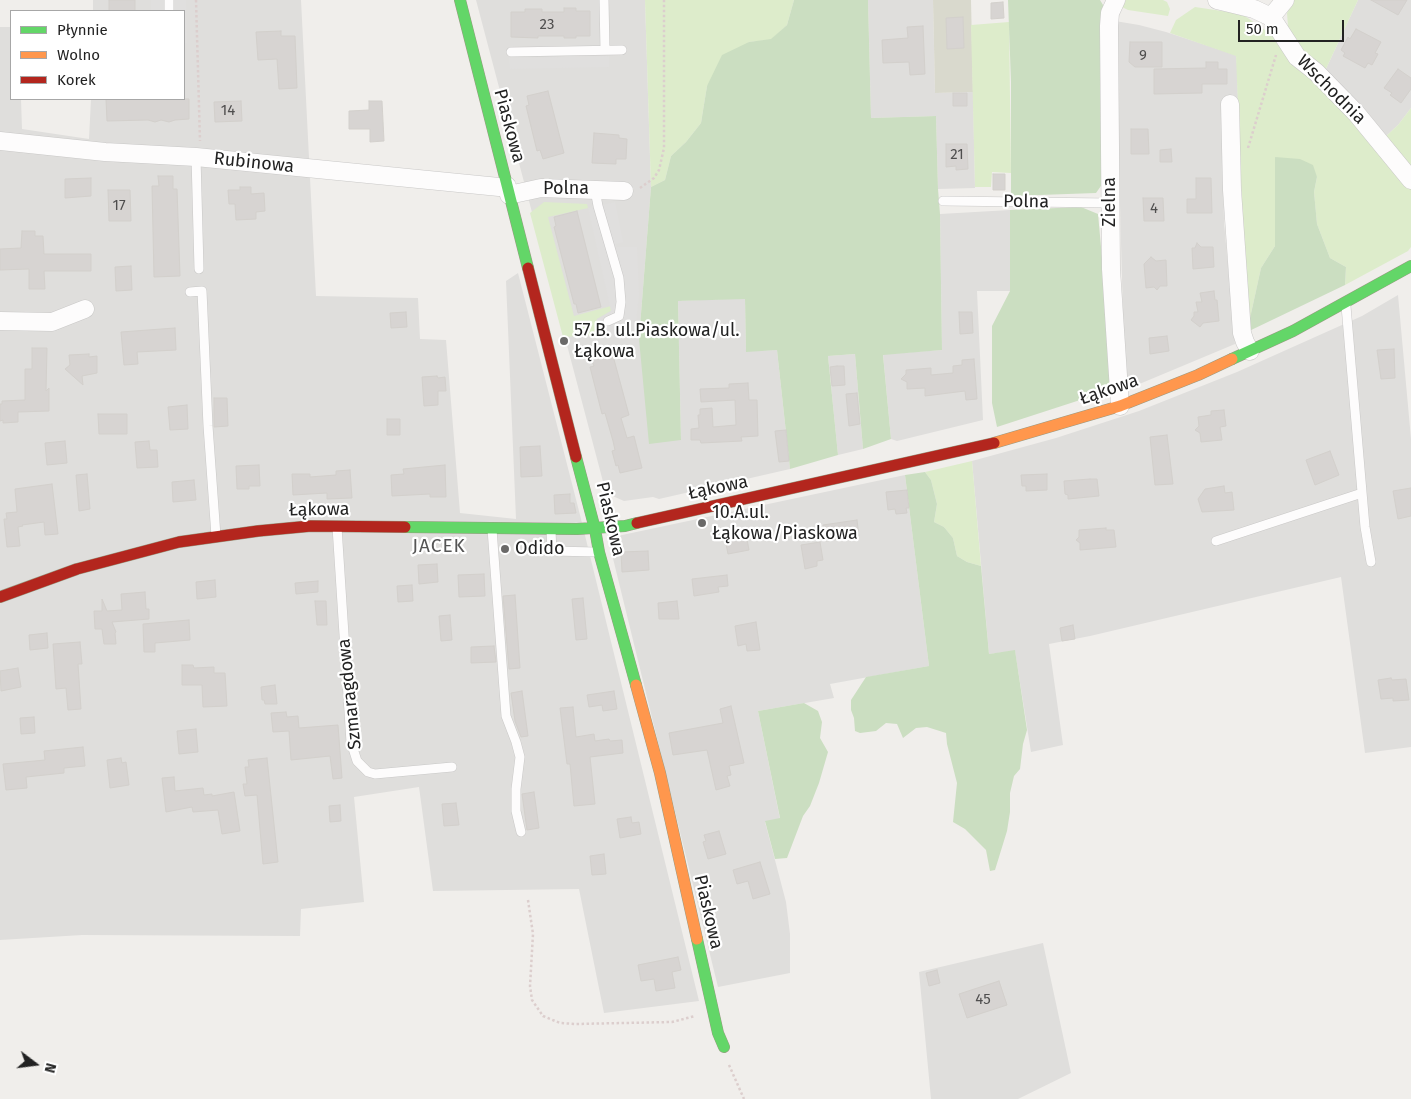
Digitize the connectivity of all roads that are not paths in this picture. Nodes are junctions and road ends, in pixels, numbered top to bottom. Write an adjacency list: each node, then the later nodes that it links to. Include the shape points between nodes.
1 (460, 0): 15 (street, Piaskowa)
2 (604, 0): 7 (lane)
3 (1116, 0): 18 (street, Zielna, via 1109,26)
4 (1218, 0): 6 (street)
5 (1285, 0): 6 (street)
6 (1271, 17): 13 (street, Wschodnia, via 1297,57 1356,113)
7 (605, 50): 8 (lane); 9 (lane)
8 (622, 50)
9 (511, 52)
10 (1230, 104): 26 (street, via 1242,334)
11 (0, 141): 12 (street, Rubinowa)
12 (196, 157): 15 (street, Rubinowa, via 499,187); 20 (lane)
13 (1411, 180)
14 (595, 190): 15 (street, Polna, via 541,188); 16 (street, Polna); 25 (lane, via 619,278 620,316)
15 (508, 191): 32 (street, Piaskowa)
16 (624, 191)
17 (943, 201): 18 (lane, Polna)
18 (1110, 203): 27 (street, Zielna, via 1110,269)
19 (1411, 266): 22 (street, Łąkowa)
20 (199, 269)
21 (190, 292): 33 (lane, via 202,292)
22 (1345, 304): 26 (street, Łąkowa); 28 (lane)
23 (86, 309): 24 (street, via 52,322)
24 (0, 321)
25 (608, 321)
26 (1250, 351): 27 (street, Łąkowa)
27 (1120, 406): 32 (street, Łąkowa, via 997,442 625,526)
28 (1362, 493): 34 (lane); 36 (lane)
29 (336, 527): 30 (street, Łąkowa); 33 (street, Łąkowa, via 302,527); 38 (lane, Szmaragdowa, via 352,742 357,761 375,774)
30 (492, 529): 31 (street, Łąkowa); 39 (lane, via 506,716 520,758 516,811)
31 (551, 529): 32 (street, Łąkowa); 35 (lane, via 552,551)
32 (595, 529): 35 (street, Piaskowa)
33 (216, 536): 37 (street, Łąkowa, via 134,553)
34 (1216, 541)
35 (599, 552): 40 (street, Piaskowa, via 660,773 718,1033)
36 (1371, 562)
37 (0, 597)
38 (452, 768)
39 (521, 832)
40 (724, 1047)

